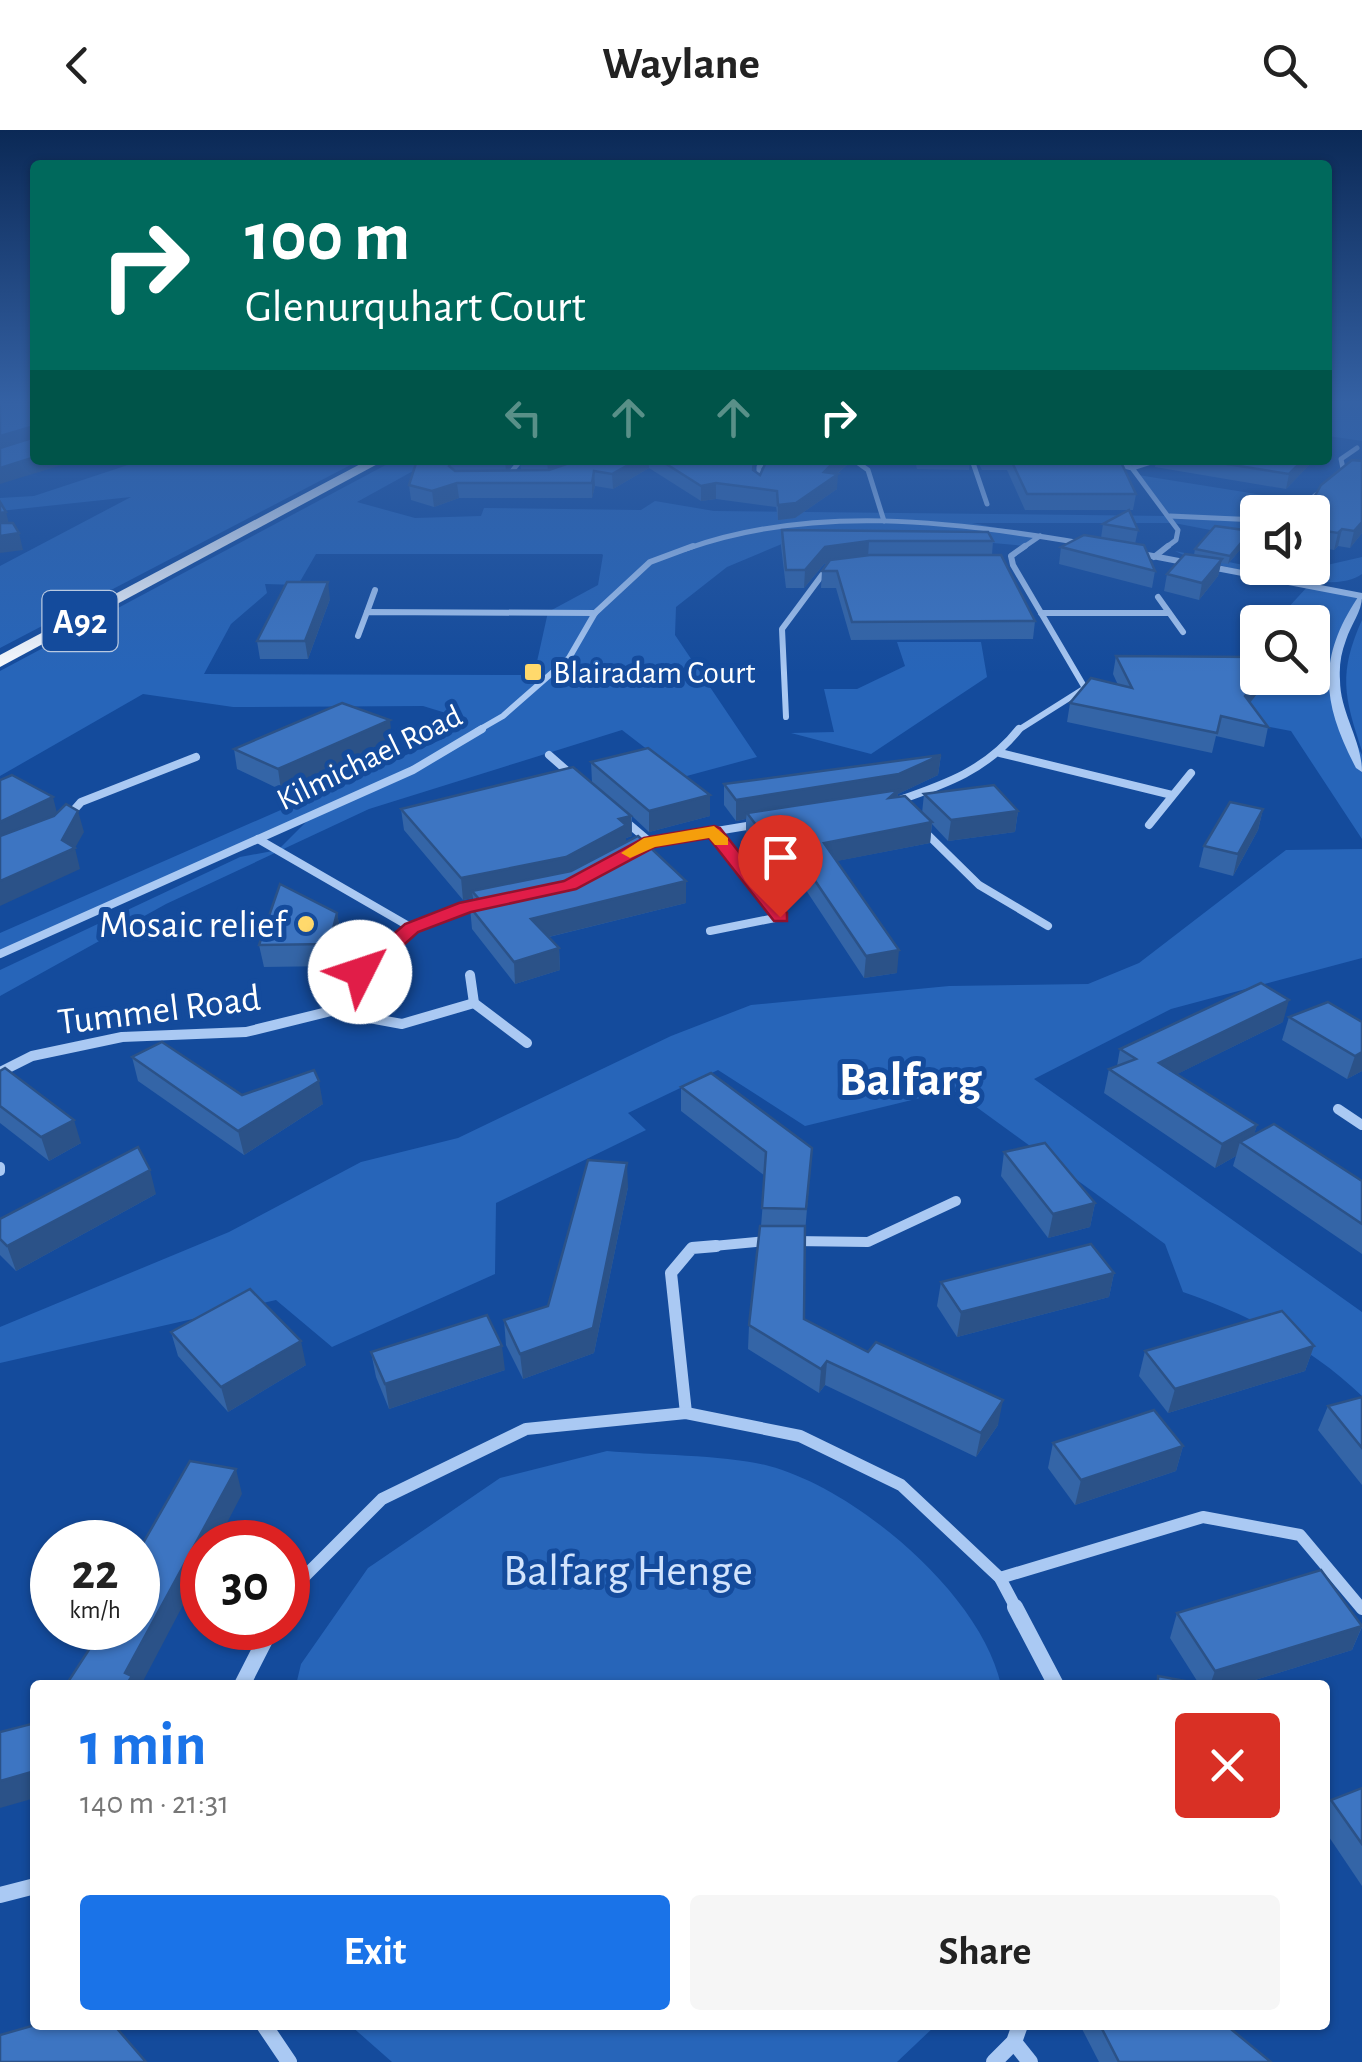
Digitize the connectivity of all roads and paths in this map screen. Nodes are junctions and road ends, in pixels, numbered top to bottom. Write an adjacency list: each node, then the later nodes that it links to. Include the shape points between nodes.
1 (318, 492): 25 (highway, A92)
2 (875, 492): 8 (street)
3 (983, 492): 5 (street)
4 (1151, 492): 6 (street)
5 (987, 504)
6 (1170, 516): 7 (street); 12 (street, via 1178,535)
7 (1240, 519)
8 (884, 520): 9 (street, Kilmichael Road, via 963,523); 20 (street, Kilmichael Road, via 722,536 650,562)
9 (1041, 536): 10 (street, Kilmichael Road); 14 (street, via 1011,556)
10 (1098, 546)
11 (1116, 550): 12 (street)
12 (1154, 557): 18 (street)
13 (994, 565): 14 (street)
14 (1013, 565): 21 (street)
15 (839, 569): 26 (street, via 825,571 782,629)
16 (375, 590): 19 (street)
17 (1158, 596): 22 (street)
18 (1362, 598): 30 (street, via 1343,625 1332,670 1344,734)
19 (368, 612): 20 (street); 24 (street)
20 (595, 612): 41 (street, Kilmichael Road, via 569,658 503,716 413,770)
21 (1041, 613): 22 (street); 27 (street, via 1085,688 1020,727)
22 (1170, 613): 23 (street)
23 (1183, 632)
24 (358, 636)
25 (0, 662)
26 (786, 718)
27 (1000, 753): 33 (street); 34 (street, via 960,779)
28 (549, 755): 32 (street)
29 (196, 757): 39 (street, via 81,802)
30 (1362, 768)
31 (1191, 773): 33 (street)
32 (576, 779)
33 (1172, 796): 38 (street)
34 (899, 802): 35 (street); 45 (street, via 949,860 1009,909)
35 (880, 804)
36 (616, 812): 42 (street)
37 (769, 823): 40 (street)
38 (1150, 825)
39 (57, 830)
40 (714, 832): 42 (street); 47 (street, via 780,917)
41 (258, 839): 46 (street); 48 (street, Kilmichael Road)
42 (650, 842): 43 (street)
43 (618, 859)
44 (500, 900): 46 (street)
45 (1048, 926)
46 (412, 928): 51 (street, via 360,972)
47 (710, 931)
48 (0, 954)
49 (470, 976): 50 (street)
50 (474, 1004): 51 (street, via 402,1024); 52 (street)
51 (332, 1011): 53 (street, Tummel Road, via 246,1032 122,1037 32,1056)
52 (527, 1043)
53 (0, 1072)
54 (1338, 1109): 55 (street)
55 (1362, 1125)
56 (956, 1201): 57 (street, via 868,1242 752,1240 692,1248 671,1273)
57 (686, 1412): 58 (street, via 526,1429 382,1498); 59 (street, via 800,1436 901,1486)
58 (310, 1571)
59 (1000, 1578): 60 (street, via 1203,1518 1300,1534); 63 (street)
60 (1362, 1609)
61 (260, 1650): 62 (street)
62 (245, 1680)
63 (1053, 1680)
64 (30, 1887): 65 (street)
65 (0, 1895)
66 (268, 2030): 68 (street)
67 (1017, 2034): 69 (street); 70 (street)
68 (290, 2062)
69 (994, 2062)
70 (1030, 2062)

